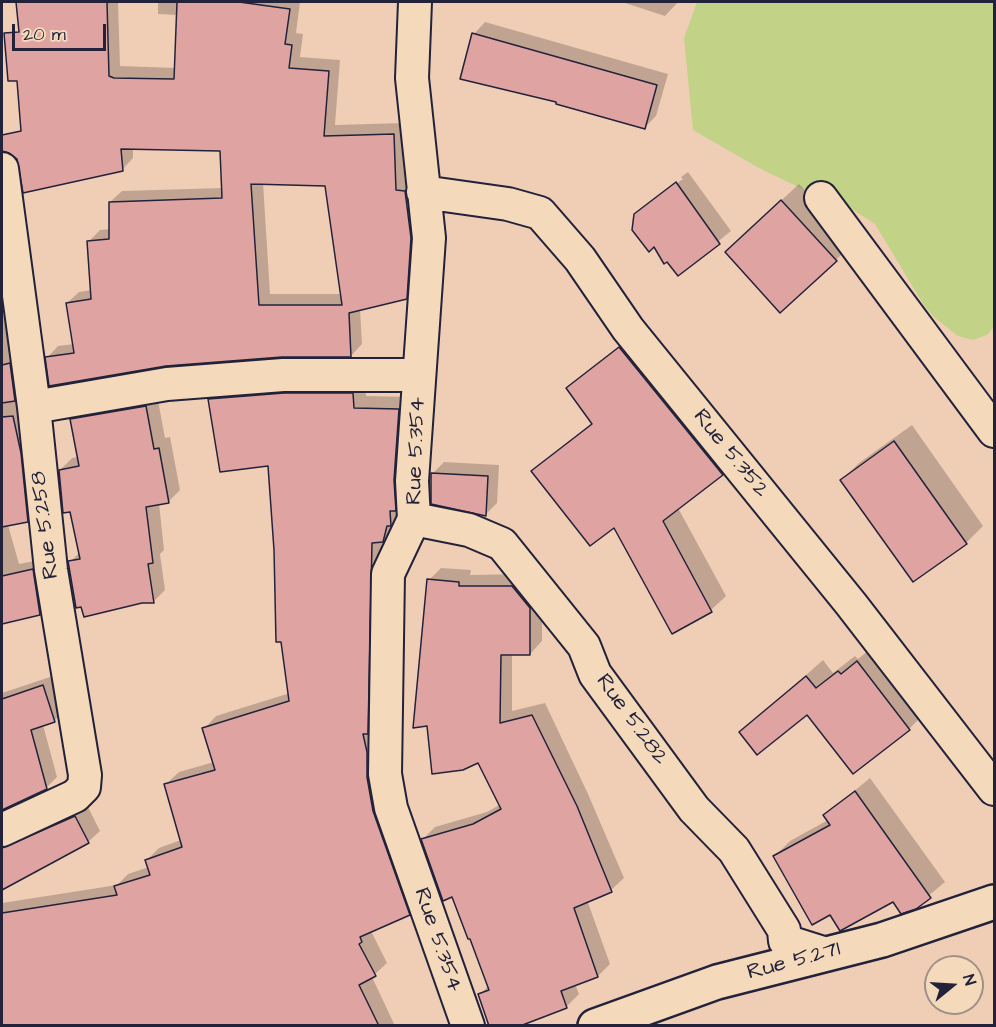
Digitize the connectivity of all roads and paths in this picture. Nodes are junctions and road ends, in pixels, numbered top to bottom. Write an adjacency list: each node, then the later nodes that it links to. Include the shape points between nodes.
1 (415, 2): 3 (street, Rue 5.354, via 412,78)
2 (2, 169): 6 (street, Rue 5.258)
3 (423, 192): 5 (street, Rue 5.354, via 429,238); 9 (street, Rue 5.352, via 508,204 540,213)
4 (821, 198): 7 (street)
5 (419, 375): 6 (street, via 283,375 167,384); 8 (street, Rue 5.354, via 412,481)
6 (34, 407): 10 (street, Rue 5.258, via 51,570 84,787 75,796)
7 (994, 431)
8 (414, 519): 12 (street, Rue 5.282, via 469,530 502,544 585,646 595,674 694,809 734,850 784,930 785,941); 13 (street, Rue 5.354, via 388,574 385,774 391,808)
9 (994, 789)
10 (2, 830)
11 (994, 902): 12 (street, Rue 5.271, via 882,940)
12 (823, 953): 14 (street, Rue 5.271, via 717,982)
13 (468, 1026)
14 (595, 1026)

